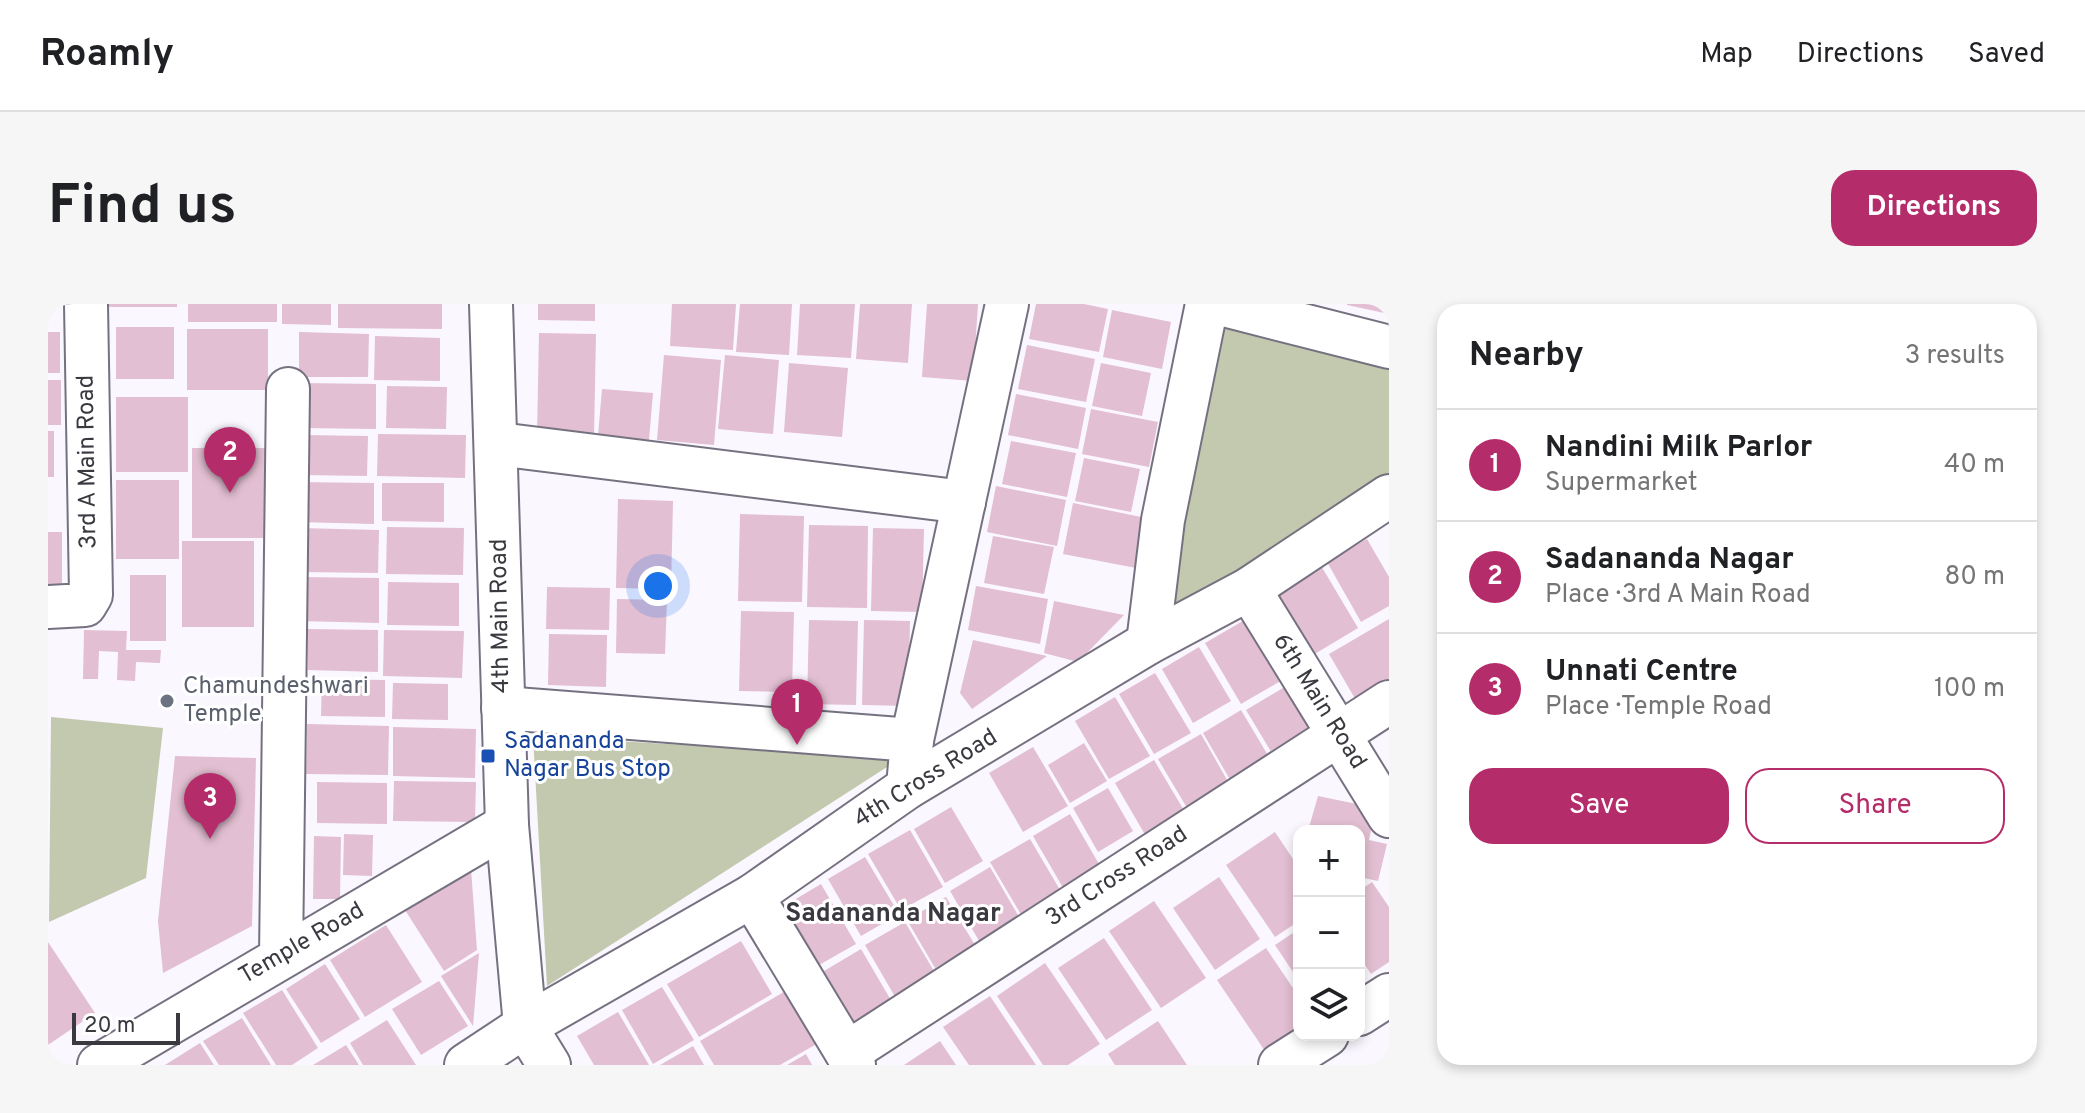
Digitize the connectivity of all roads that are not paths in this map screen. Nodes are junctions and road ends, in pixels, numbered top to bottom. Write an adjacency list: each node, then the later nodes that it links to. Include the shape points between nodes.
1 (86, 304): 12 (street, 3rd A Main Road, via 91,595 85,605)
2 (491, 304): 8 (street, 4th Main Road)
3 (1007, 304): 10 (street)
4 (1207, 304): 13 (street, via 1163,520)
5 (1220, 304): 6 (street)
6 (1389, 347)
7 (288, 389): 22 (street)
8 (498, 444): 10 (street); 15 (street, 4th Main Road)
9 (1389, 496): 11 (street, 4th Cross Road)
10 (964, 502): 17 (street)
11 (1249, 589): 13 (street, 4th Cross Road); 16 (street, 6th Main Road)
12 (60, 607)
13 (1148, 643): 18 (street, 4th Cross Road)
14 (1389, 702): 16 (street, 3rd Cross Road)
15 (503, 708): 17 (street); 20 (street, 4th Main Road)
16 (1338, 733): 19 (street, 6th Main Road); 27 (street, 3rd Cross Road)
17 (912, 740): 18 (street)
18 (908, 787): 21 (street, 4th Cross Road)
19 (1389, 816)
20 (507, 825): 22 (street, Temple Road); 25 (street, 4th Main Road)
21 (752, 896): 25 (street, 4th Cross Road); 27 (street)
22 (281, 957): 28 (street, Temple Road)
23 (1389, 995): 24 (street)
24 (1365, 1010)
25 (525, 1026): 29 (street, 4th Cross Road); 30 (street, 4th Main Road)
26 (1318, 1041): 31 (street)
27 (850, 1059)
28 (99, 1065)
29 (466, 1065)
30 (549, 1065)
31 (1280, 1065)

